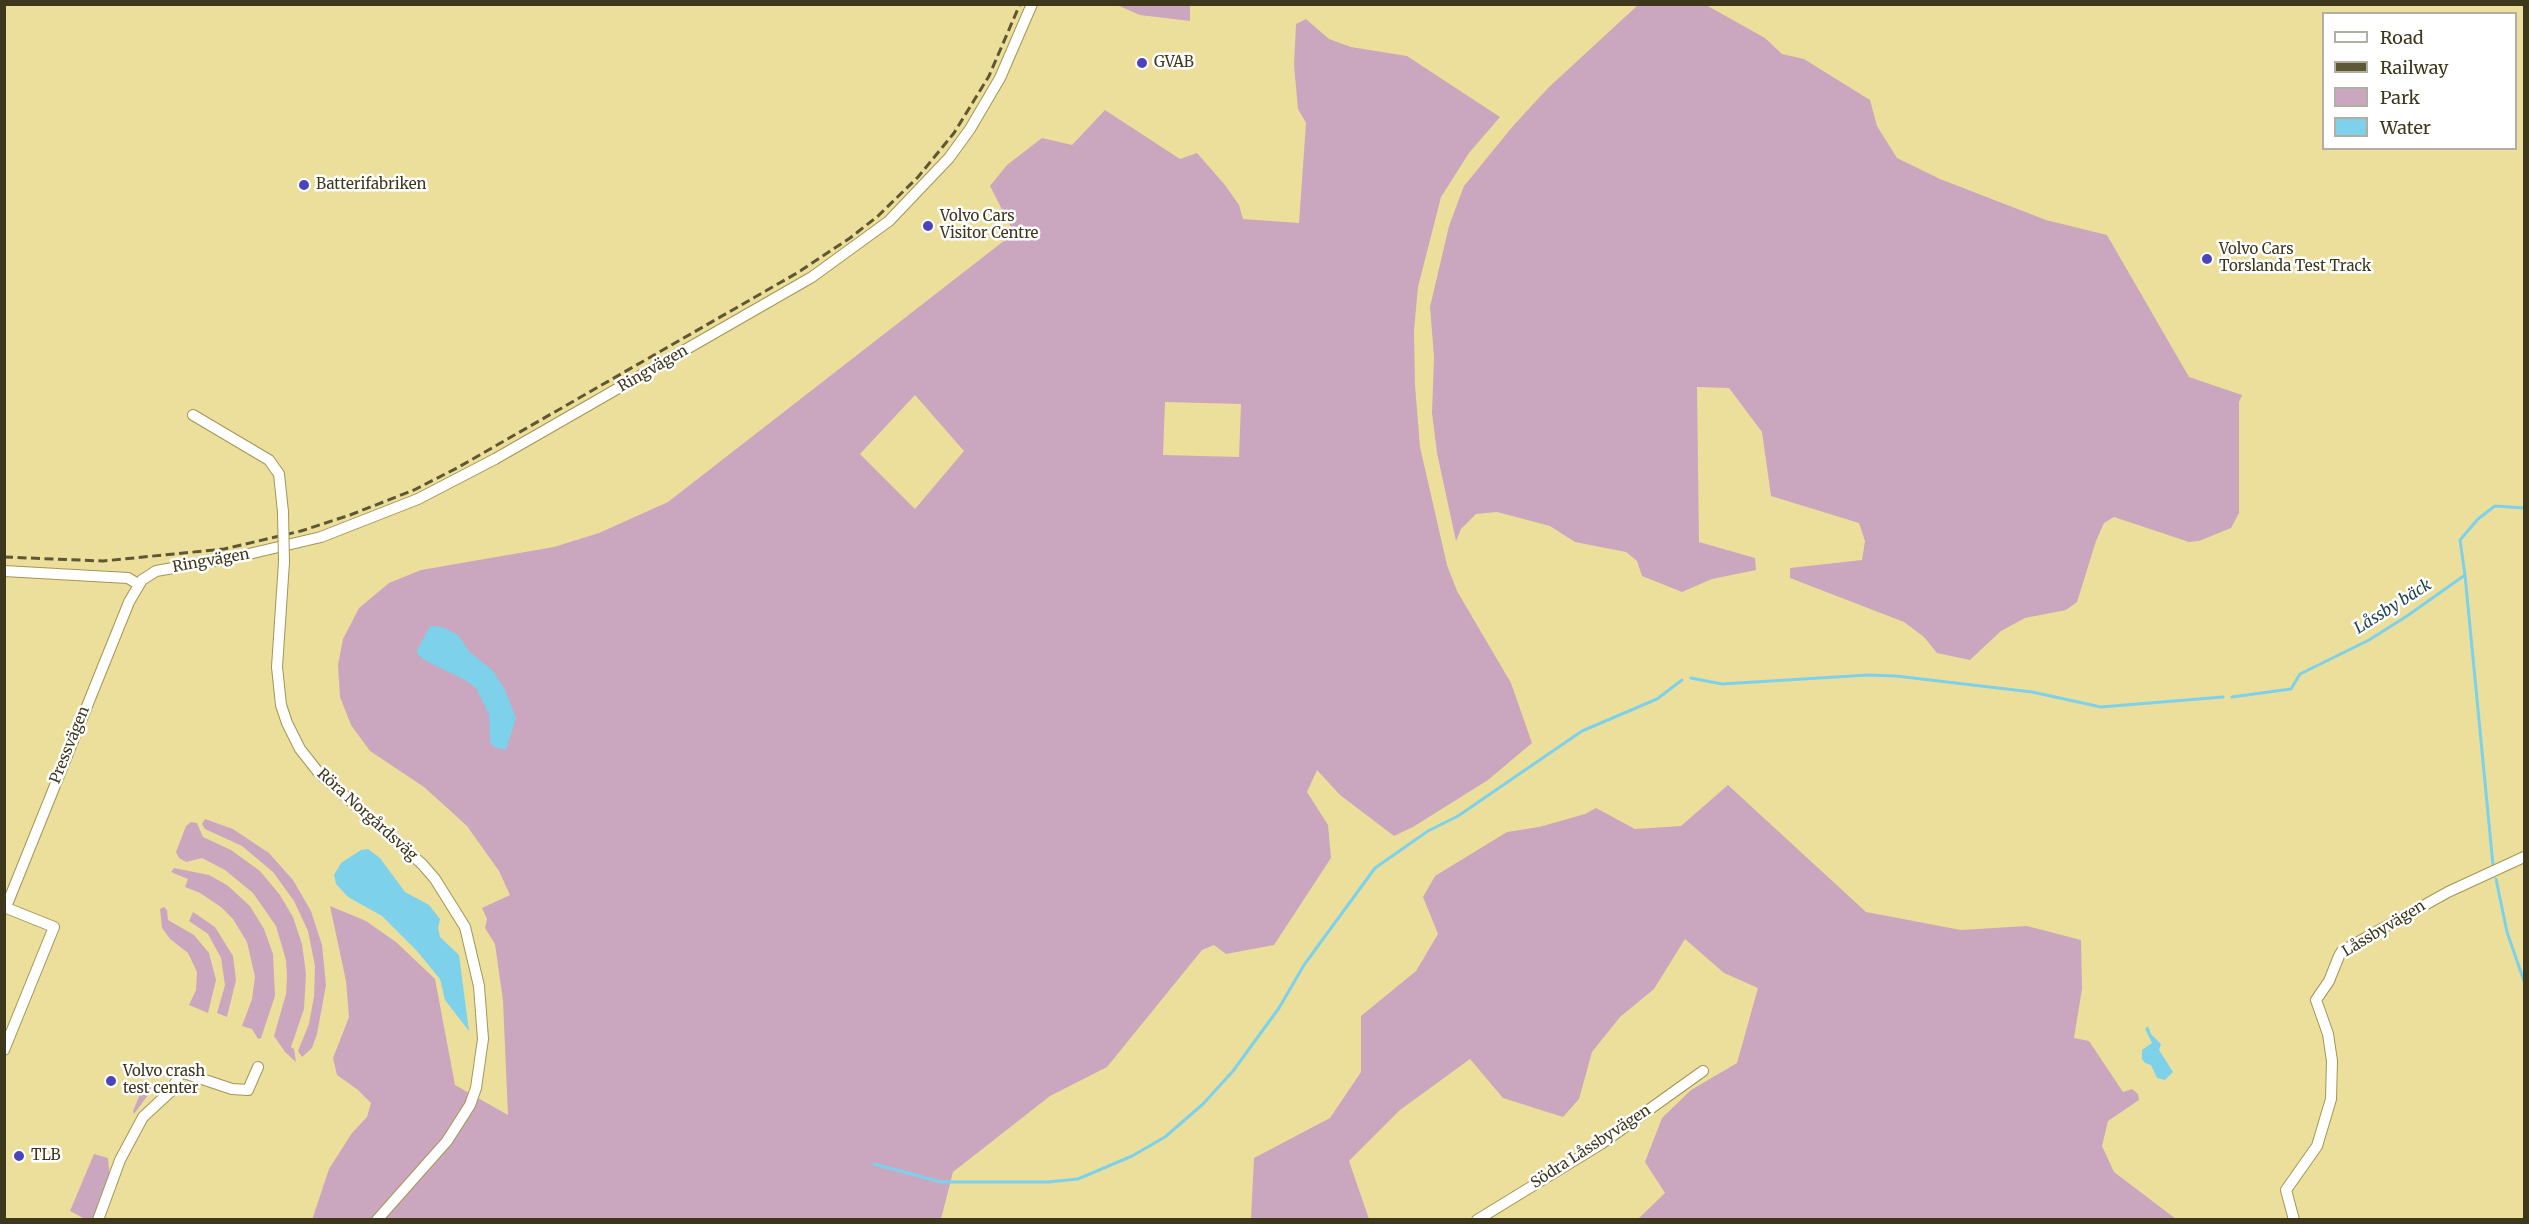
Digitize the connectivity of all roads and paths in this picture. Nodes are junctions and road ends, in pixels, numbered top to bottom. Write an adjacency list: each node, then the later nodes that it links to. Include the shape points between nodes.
1 (1032, 4): 4 (street, Ringvägen, via 997,85 949,158 888,221 812,277 504,454 418,499 293,544 156,571)
2 (193, 415): 11 (street, Röra Norgårdsväg, bridge, via 269,460 279,474 284,562 277,667 280,705 300,749 319,773 435,879 465,927 474,955 483,1039 470,1105 447,1141)
3 (4, 571): 4 (street, via 128,578)
4 (138, 584): 6 (street, Pressvägen)
5 (2524, 857): 13 (street, Låssbyvägen, via 2439,896 2342,951 2316,1000 2331,1052 2331,1099 2317,1146 2286,1190)
6 (5, 907): 7 (street, Pressvägen, via 54,927)
7 (4, 1050)
8 (258, 1067): 10 (street, via 248,1090 232,1089 181,1072 171,1091 142,1117 120,1160)
9 (1702, 1071): 12 (street, Södra Låssbyvägen, via 1601,1144)
10 (98, 1220)
11 (377, 1220)
12 (1477, 1220)
13 (2294, 1220)

